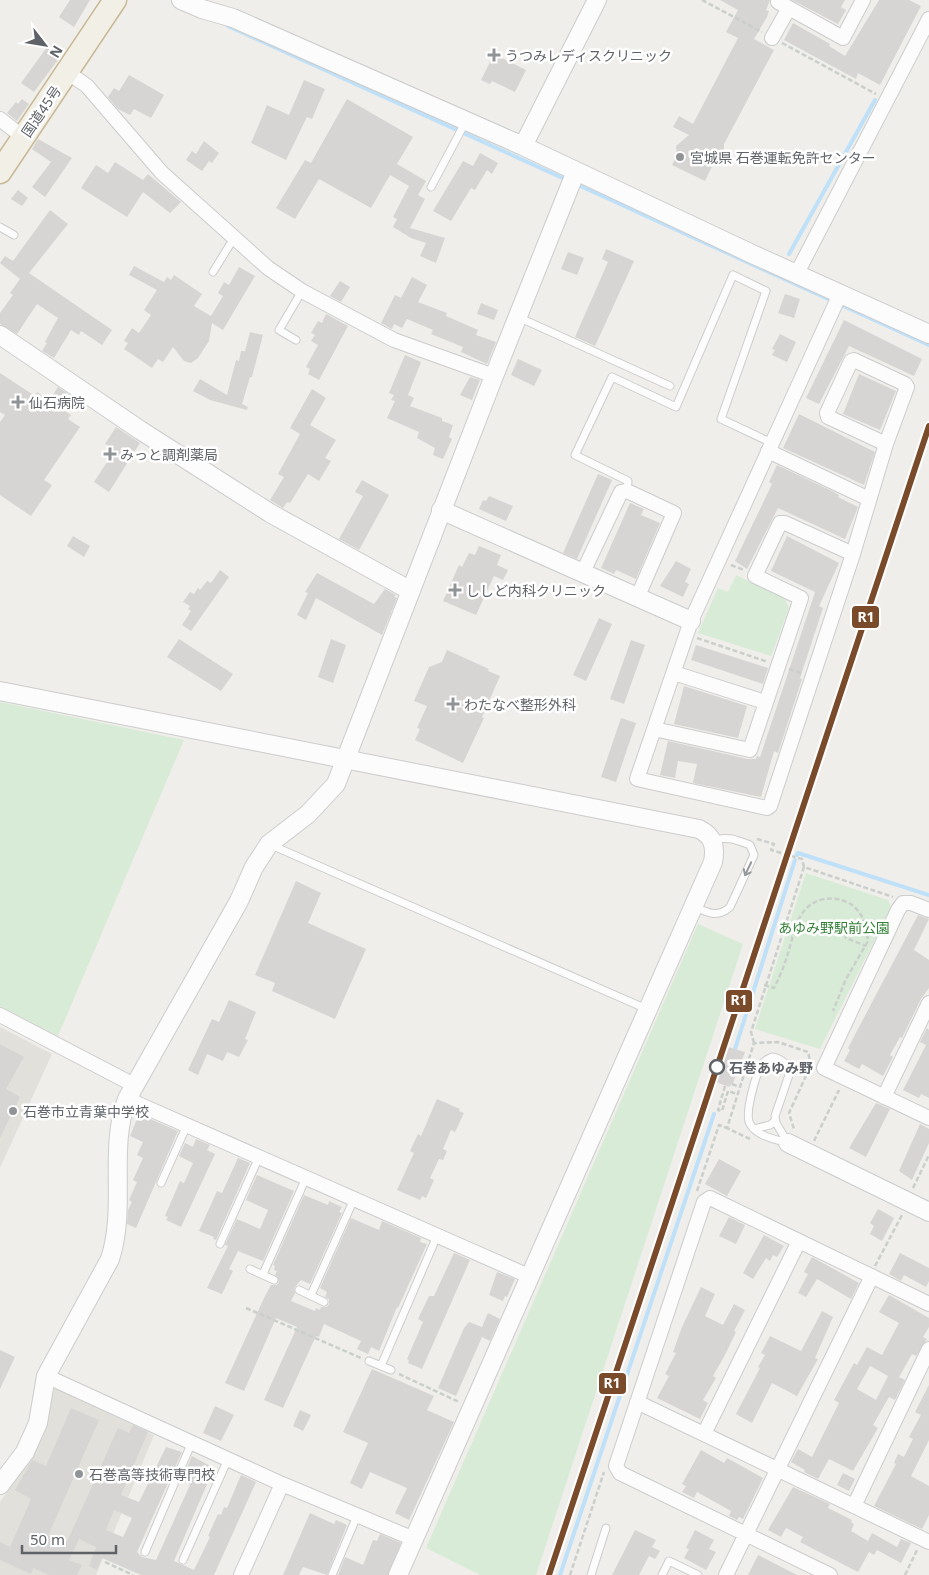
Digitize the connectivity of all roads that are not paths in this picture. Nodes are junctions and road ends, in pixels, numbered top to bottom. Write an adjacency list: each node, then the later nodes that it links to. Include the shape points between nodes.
1 (115, 0): 8 (highway, 国道45号)
2 (181, 0): 10 (street, via 233,18)
3 (597, 0): 12 (street)
4 (863, 0): 5 (street, via 843,38)
5 (784, 4): 7 (street)
6 (929, 19): 20 (street)
7 (772, 38)
8 (67, 72): 11 (highway, 国道45号); 18 (street, via 87,86 162,173)
9 (0, 119): 11 (street)
10 (466, 121): 12 (street); 15 (lane)
11 (23, 137): 14 (highway, 国道45号)
12 (523, 146): 13 (street)
13 (576, 171): 20 (street); 23 (street)
14 (0, 172)
15 (431, 187)
16 (0, 227): 17 (lane)
17 (14, 234)
18 (234, 238): 19 (lane); 21 (street, via 268,268)
19 (213, 272)
20 (797, 274): 22 (street)
21 (302, 291): 26 (lane, via 279,330); 27 (street, via 394,340)
22 (840, 294): 24 (street); 30 (street)
23 (518, 317): 27 (street); 28 (lane)
24 (929, 334)
25 (0, 335): 36 (street, via 270,513)
26 (296, 340)
27 (494, 376): 33 (street)
28 (670, 386)
29 (886, 444): 29 (street, via 907,387 854,360 850,361 828,417); 32 (street)
30 (770, 447): 31 (lane, via 721,419 766,291 732,275 676,407 612,377 575,455 628,481); 32 (street); 38 (street)
31 (627, 491): 35 (street, via 621,492); 37 (street, via 674,512)
32 (870, 499): 34 (street)
33 (441, 510): 35 (street); 36 (street)
34 (853, 554): 41 (street, via 780,523 755,576 801,598); 42 (street, via 770,806 767,808 637,779)
35 (583, 572): 37 (street)
36 (411, 591): 43 (street)
37 (638, 596): 38 (street)
38 (692, 629): 39 (street)
39 (674, 673): 41 (street); 42 (street)
40 (0, 691): 43 (street)
41 (766, 702): 42 (street, via 750,750)
42 (654, 730)
43 (346, 761): 44 (street, via 699,829); 45 (street, via 336,784 325,798)
44 (713, 840): 46 (street, via 716,850 713,862); 46 (lane, one-way to 46, via 734,839 750,845 754,855 730,907 717,915)
45 (269, 844): 49 (lane); 51 (street)
46 (694, 907): 49 (street)
47 (929, 910): 52 (street, via 903,903 824,1068)
48 (929, 1003): 52 (street)
49 (649, 1010): 69 (street)
50 (0, 1015): 51 (street)
51 (131, 1092): 55 (street); 79 (street, via 118,1134 115,1245)
52 (884, 1097): 53 (street)
53 (929, 1118)
54 (775, 1121): 56 (lane); 56 (lane, via 789,1075 783,1061 772,1057 762,1065 748,1111 748,1119); 57 (lane)
55 (187, 1125): 58 (street); 60 (lane)
56 (754, 1129): 57 (lane)
57 (788, 1143): 62 (street)
58 (259, 1157): 59 (street); 65 (lane)
59 (306, 1178): 61 (street); 67 (lane)
60 (162, 1183)
61 (354, 1199): 63 (street); 72 (lane)
62 (929, 1212)
63 (437, 1236): 69 (street); 77 (lane)
64 (799, 1241): 68 (street); 80 (street, via 710,1198 704,1202); 81 (street)
65 (220, 1244)
66 (250, 1269): 67 (lane)
67 (262, 1274): 70 (lane)
68 (871, 1276): 74 (street); 84 (street)
69 (531, 1277): 91 (street)
70 (274, 1280)
71 (299, 1290): 72 (lane)
72 (311, 1295): 73 (lane)
73 (324, 1302)
74 (929, 1304)
75 (929, 1349): 87 (street)
76 (369, 1361): 77 (lane)
77 (381, 1366): 78 (lane)
78 (391, 1370)
79 (46, 1376): 82 (street); 86 (street, via 38,1423 25,1452)
80 (637, 1402): 81 (street); 90 (street, via 616,1466 620,1473)
81 (704, 1434): 84 (street)
82 (192, 1442): 83 (street); 93 (lane)
83 (228, 1458): 85 (street); 94 (lane)
84 (778, 1470): 87 (street); 90 (street)
85 (282, 1484): 88 (street); 95 (street)
86 (0, 1485)
87 (854, 1506): 92 (street)
88 (357, 1516): 91 (street); 96 (lane)
89 (606, 1528): 98 (lane)
90 (746, 1534): 101 (street); 102 (street)
91 (414, 1539): 97 (street)
92 (927, 1540)
93 (145, 1552)
94 (184, 1560)
95 (242, 1575)
96 (332, 1575)
97 (398, 1575)
98 (591, 1575)
99 (662, 1575): 100 (lane, via 669,1561)
100 (698, 1575)
101 (726, 1575)
102 (830, 1575)

